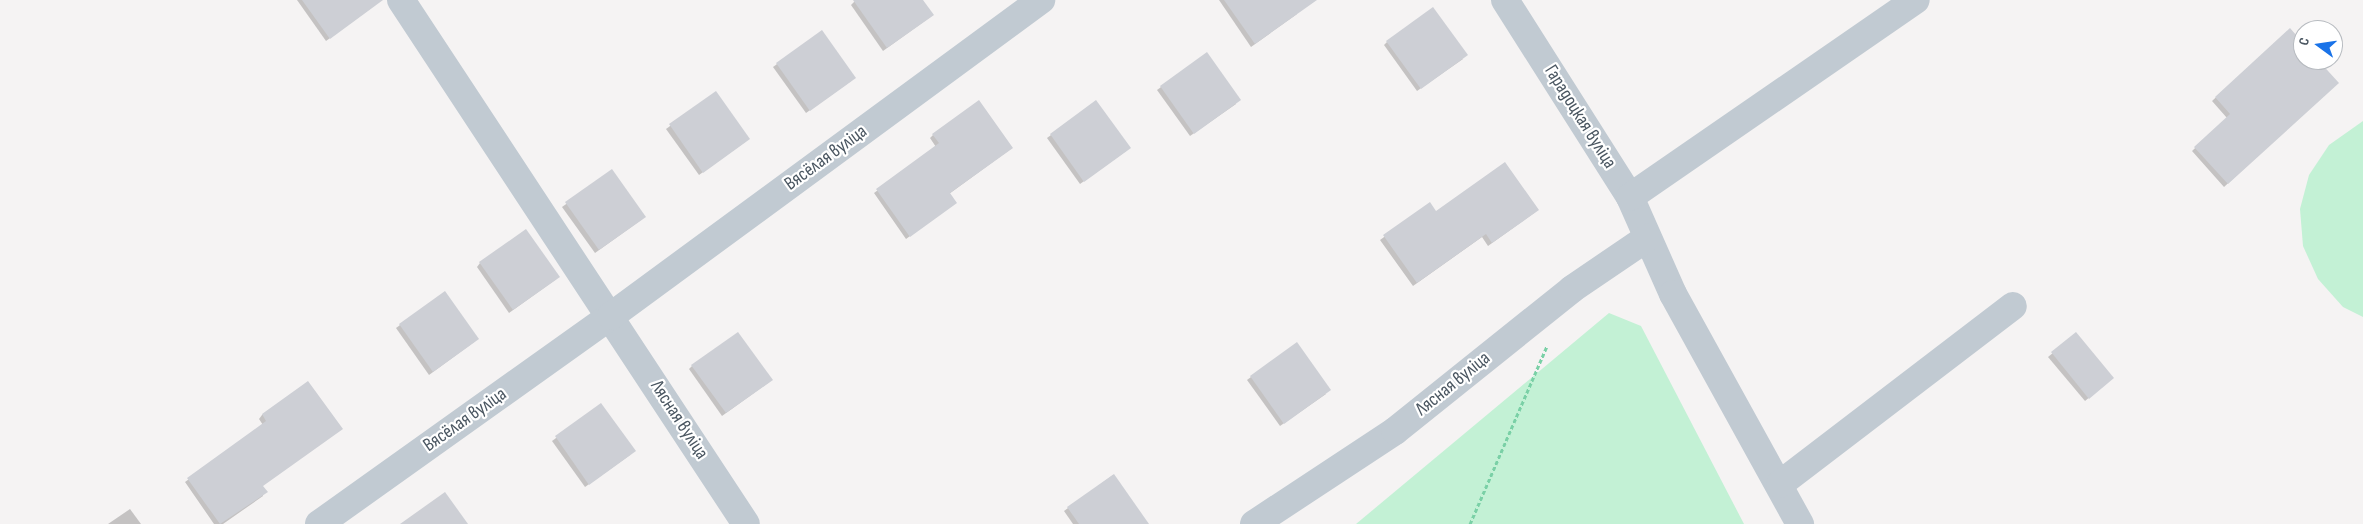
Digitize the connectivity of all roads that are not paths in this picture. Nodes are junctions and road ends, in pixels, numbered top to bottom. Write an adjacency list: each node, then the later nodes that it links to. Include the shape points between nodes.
1 (401, 0): 8 (street)
2 (1041, 0): 8 (street, Вясёлая вуліца)
3 (1504, 0): 5 (street, Гарадоцкая вуліца)
4 (1916, 0): 5 (street)
5 (1630, 197): 6 (street, Гарадоцкая вуліца)
6 (1647, 238): 9 (street, Гарадоцкая вуліца, via 1678,302); 12 (street, Лясная вуліца, via 1572,289 1395,431)
7 (2013, 306): 9 (street)
8 (611, 316): 10 (street, Вясёлая вуліца); 11 (street, Лясная вуліца)
9 (1780, 484): 13 (street, Гарадоцкая вуліца)
10 (319, 524)
11 (746, 524)
12 (1254, 524)
13 (1800, 524)

